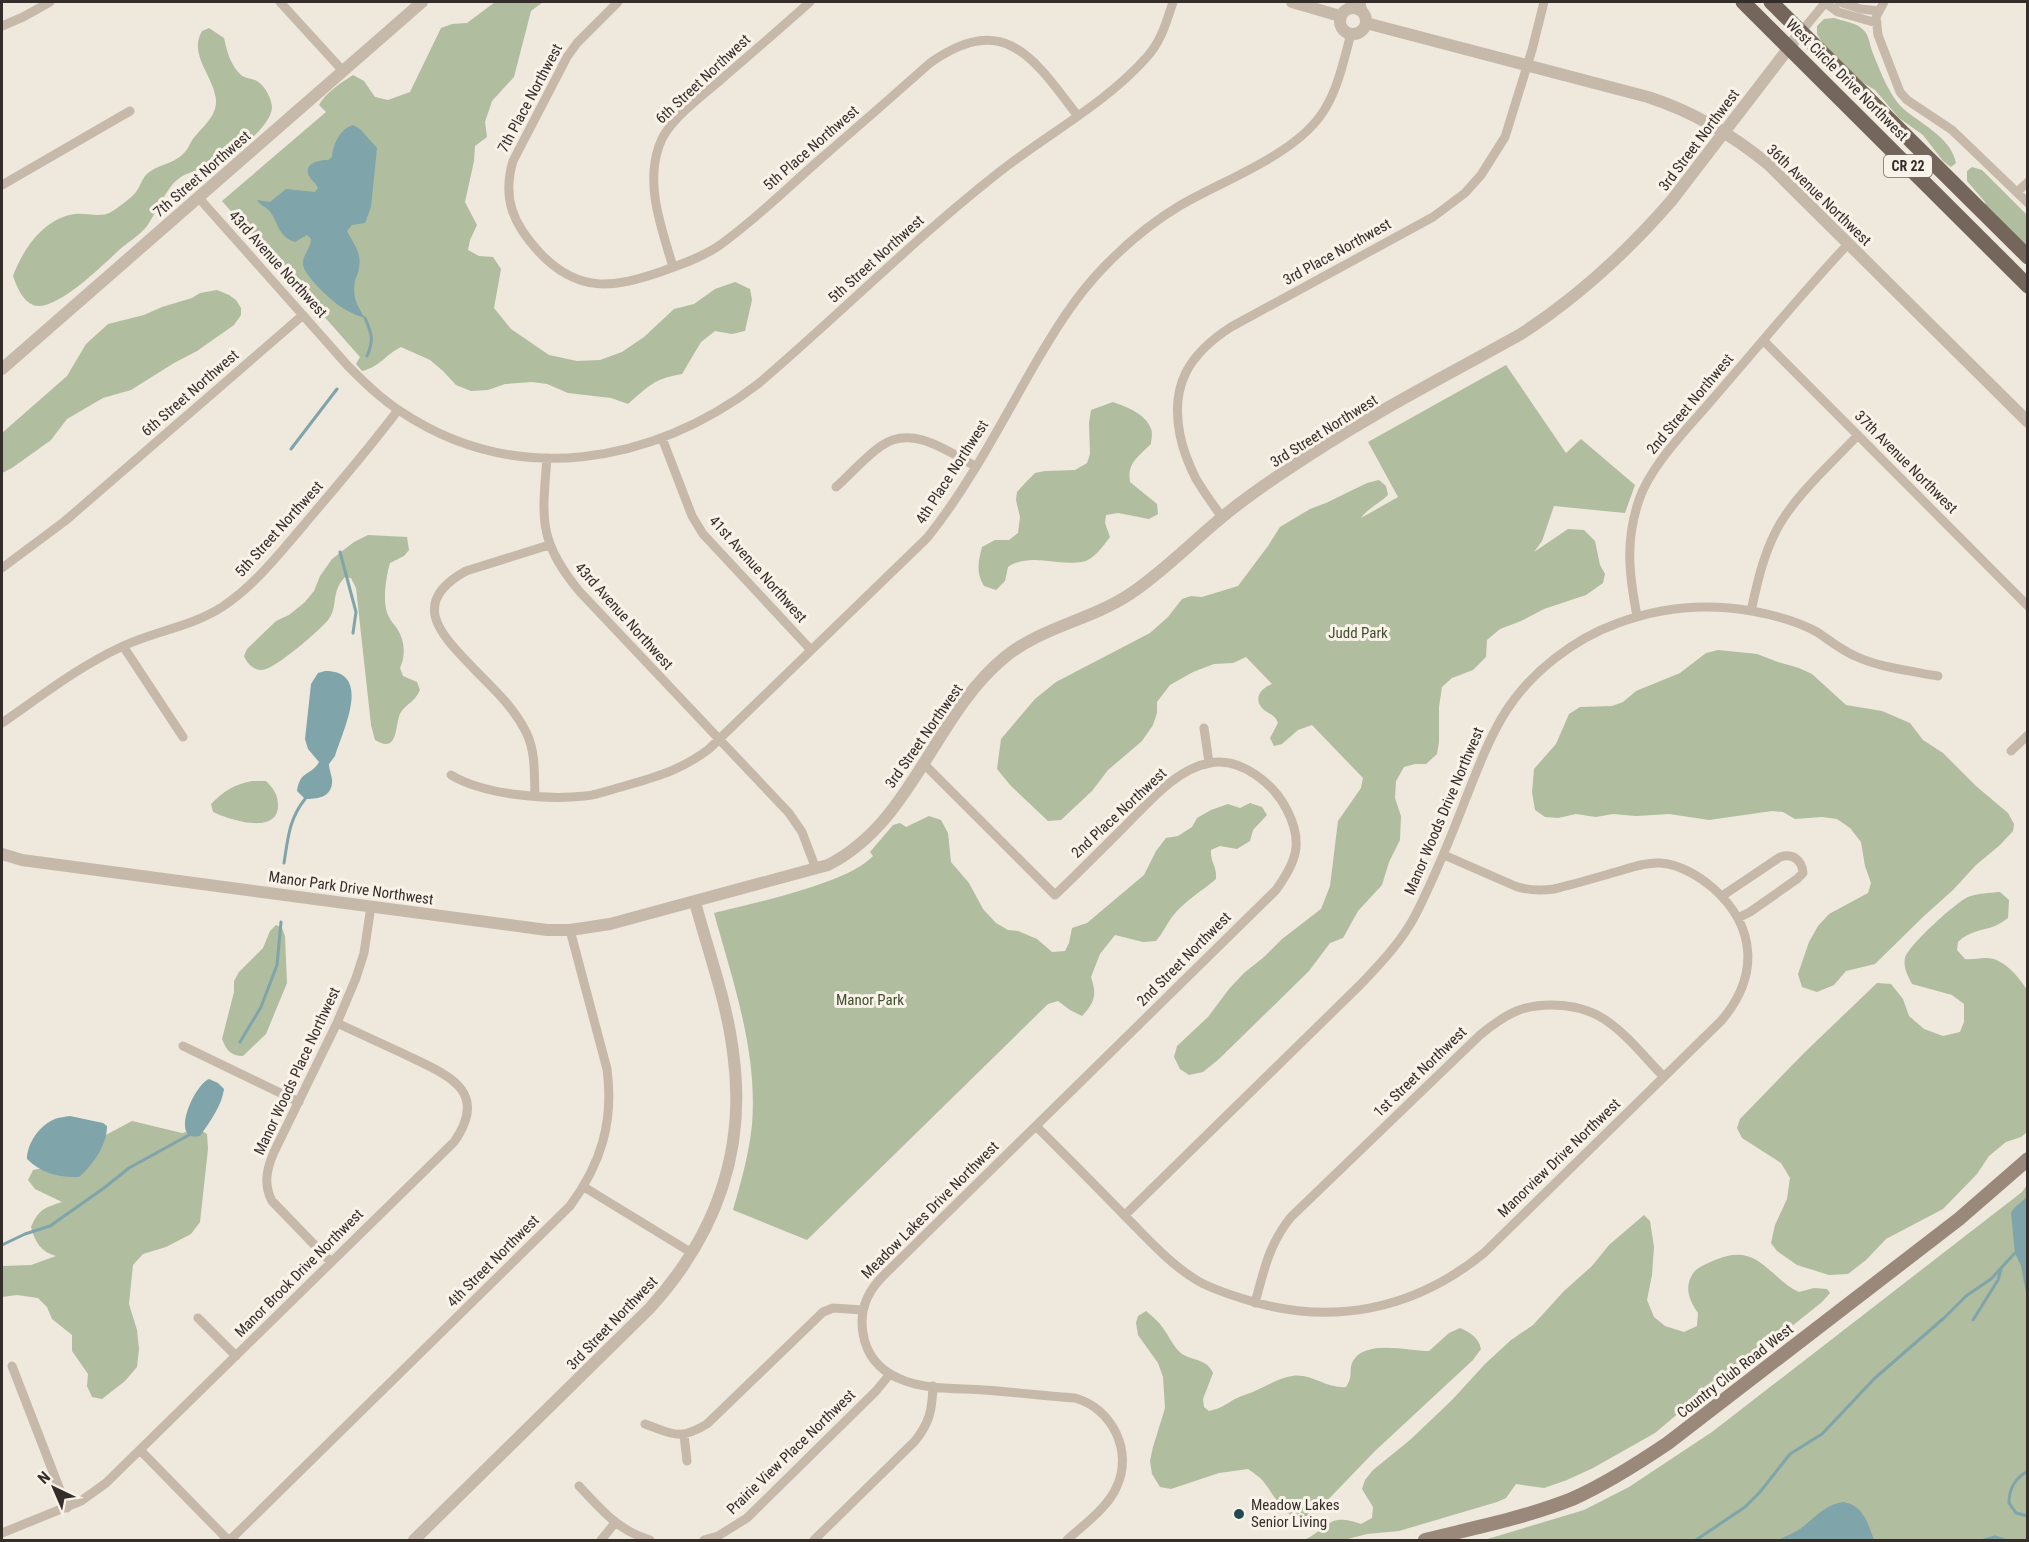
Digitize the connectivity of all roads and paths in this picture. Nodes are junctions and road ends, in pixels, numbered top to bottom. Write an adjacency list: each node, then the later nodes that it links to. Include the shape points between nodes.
1 (50, 2): 18 (street)
2 (280, 2): 23 (street)
3 (422, 2): 23 (street, 7th Street Northwest)
4 (618, 2): 33 (street, 7th Place Northwest, via 576,43 513,161 508,190 512,211 520,229)
5 (810, 2): 35 (street, 6th Street Northwest, via 665,132 656,160 654,189)
6 (1173, 2): 25 (street, 5th Street Northwest, via 1161,37 1147,57 1121,83)
7 (1292, 2): 14 (street, 36th Avenue Northwest)
8 (1544, 2): 22 (street, 3rd Place Northwest)
9 (1743, 2): 21 (main road, West Circle Drive Northwest / CR 22)
10 (1771, 2): 19 (main road, West Circle Drive Northwest / CR 22)
11 (1826, 2): 17 (street, via 1838,12); 19 (street, 3rd Street Northwest)
12 (1839, 2): 15 (street)
13 (1884, 2): 15 (street)
14 (1346, 9): 16 (street, 36th Avenue Northwest); 20 (street, via 1340,25)
15 (1879, 11): 17 (street)
16 (1363, 12): 20 (street, via 1360,31); 22 (street, 36th Avenue Northwest)
17 (1877, 23): 29 (street, via 1880,43 1904,96 1952,130)
18 (2, 26)
19 (1801, 32): 21 (street, 3rd Street Northwest); 34 (main road, West Circle Drive Northwest / CR 22)
20 (1351, 34): 45 (street, 4th Place Northwest, via 1334,92 1310,126 1279,152 1160,219 1120,251 1087,285 1053,334)
21 (1789, 46): 26 (street, 3rd Street Northwest); 36 (main road, West Circle Drive Northwest / CR 22)
22 (1527, 65): 26 (street, 36th Avenue Northwest, via 1663,102); 47 (street, 3rd Place Northwest, via 1505,137 1465,193 1432,217 1231,327 1192,361 1177,395 1182,445 1196,478)
23 (343, 71): 30 (street, 7th Street Northwest)
24 (130, 111): 28 (street)
25 (1077, 115): 35 (street, 5th Place Northwest, via 1047,75 1023,53 995,40 963,44 930,63 730,236 696,259); 43 (street, 5th Street Northwest, via 910,247 758,384 718,411)
26 (1724, 134): 32 (street, 36th Avenue Northwest, via 1769,165); 47 (street, 3rd Street Northwest, via 1653,223 1549,316 1333,440)
27 (2028, 182): 29 (street)
28 (2, 185)
29 (2017, 192): 31 (street)
30 (198, 197): 37 (street, 43rd Avenue Northwest); 39 (street, 7th Street Northwest)
31 (2028, 202)
32 (1849, 243): 38 (street, 2nd Street Northwest); 41 (street, 36th Avenue Northwest)
33 (540, 253): 35 (street, 5th Place Northwest, via 568,275 605,285 644,278)
34 (2028, 257)
35 (674, 267)
36 (2028, 286)
37 (303, 315): 40 (street, 43rd Avenue Northwest, via 356,374); 49 (street, 6th Street Northwest, via 65,521)
38 (1763, 340): 42 (street, 37th Avenue Northwest); 52 (street, 2nd Street Northwest, via 1680,438 1640,497 1629,551)
39 (2, 369)
40 (398, 410): 44 (street, 43rd Avenue Northwest, via 433,430 483,449); 53 (street, 5th Street Northwest, via 368,451 244,591 190,623)
41 (2028, 422)
42 (1858, 435): 50 (street, 37th Avenue Northwest); 51 (street, via 1796,503 1777,530 1761,568)
43 (662, 438): 44 (street, 5th Street Northwest, via 585,458); 54 (street, 41st Avenue Northwest, via 703,534)
44 (547, 458): 48 (street, 43rd Avenue Northwest, via 543,511)
45 (975, 466): 46 (street, via 925,441 904,436 879,447); 54 (street, 4th Place Northwest, via 927,538)
46 (836, 487)
47 (1222, 517): 63 (street, 3rd Street Northwest, via 1123,599 1044,634 1005,657 957,711)
48 (549, 545): 60 (street, 43rd Avenue Northwest, via 560,568 580,592); 65 (street, via 455,578 440,592 434,611 447,641 508,704 526,732 534,760)
49 (2, 568)
50 (2028, 606)
51 (1751, 611): 52 (street, Manor Woods Drive Northwest, via 1681,608); 55 (street, Manor Woods Drive Northwest, via 1798,624 1871,662)
52 (1637, 616): 67 (street, Manor Woods Drive Northwest, via 1575,644 1518,694 1486,747)
53 (123, 646): 56 (street, 5th Street Northwest); 59 (street)
54 (811, 650): 60 (street, 4th Place Northwest)
55 (1938, 676)
56 (2, 723)
57 (1204, 728): 62 (street)
58 (2028, 735): 61 (street)
59 (183, 737)
60 (719, 740): 65 (street, 4th Place Northwest, via 695,760 667,773 589,796); 68 (street, 43rd Avenue Northwest, via 796,823)
61 (2011, 752)
62 (1209, 763): 63 (street, 2nd Place Northwest, via 1167,786 1055,895); 78 (street, 2nd Street Northwest, via 1229,763 1245,769 1276,793 1296,832 1295,860 1276,890)
63 (924, 765): 68 (street, 3rd Street Northwest, via 866,840 844,857)
64 (451, 775): 65 (street, 4th Place Northwest, via 473,787)
65 (535, 795)
66 (2, 854): 71 (street, Manor Park Drive Northwest, via 22,860)
67 (1444, 855): 69 (street, Manorview Drive Northwest, via 1515,886 1539,891 1660,863 1693,874); 81 (street, Manor Woods Drive Northwest, via 1415,915 1392,950)
68 (816, 869): 70 (street, 3rd Street Northwest)
69 (1722, 896): 72 (street, Manorview Drive Northwest); 72 (street, via 1780,857 1793,856 1799,862 1803,873 1797,879)
70 (695, 902): 73 (street, Manor Park Drive Northwest); 82 (street, 3rd Street Northwest, via 728,1023 737,1090 728,1171)
71 (371, 906): 73 (street, Manor Park Drive Northwest, via 528,928); 74 (street, Manor Woods Place Northwest, via 362,962)
72 (1738, 918): 76 (street, Manorview Drive Northwest, via 1749,951 1741,992 1721,1021)
73 (570, 930): 80 (street, 4th Street Northwest, via 610,1091 600,1151)
74 (337, 1023): 77 (street, Manor Woods Place Northwest); 83 (street, Manor Brook Drive Northwest, via 450,1077 462,1091 468,1111 454,1142)
75 (183, 1046): 77 (street)
76 (1664, 1077): 84 (street, Manorview Drive Northwest, via 1484,1252 1446,1280 1402,1299 1354,1311 1307,1312); 84 (street, 1st Street Northwest, via 1613,1025 1589,1011 1548,1006 1521,1010 1495,1022 1292,1217 1273,1242)
77 (299, 1102): 83 (street, Manor Woods Place Northwest, via 268,1166 268,1195)
78 (1036, 1126): 81 (street, Manorview Drive Northwest); 85 (street, Meadow Lakes Drive Northwest, via 874,1285)
79 (2028, 1159): 106 (main road, Country Club Road West, via 1959,1219 1633,1467 1550,1507)
80 (584, 1187): 82 (street); 99 (street, 4th Street Northwest, via 562,1214)
81 (1125, 1215): 84 (street, Manorview Drive Northwest, via 1197,1280)
82 (693, 1253): 100 (street, 3rd Street Northwest, via 650,1308)
83 (331, 1262): 87 (street, Manor Brook Drive Northwest)
84 (1255, 1303)
85 (863, 1310): 89 (street, Meadow Lakes Drive Northwest, via 867,1349 877,1364); 92 (street, via 833,1308 823,1312 707,1424)
86 (198, 1318): 87 (street)
87 (236, 1356): 93 (street, Manor Brook Drive Northwest)
88 (12, 1366): 96 (street)
89 (891, 1374): 90 (street, Meadow Lakes Drive Northwest); 103 (street, Prairie View Place Northwest, via 747,1518)
90 (933, 1386): 104 (street, via 930,1416 924,1430); 105 (street, Meadow Lakes Drive Northwest, via 1075,1398 1104,1414 1117,1433 1121,1475 1109,1499)
91 (645, 1424): 92 (street)
92 (684, 1435): 94 (street)
93 (140, 1450): 96 (street, Manor Brook Drive Northwest, via 100,1488); 99 (street)
94 (687, 1461)
95 (579, 1486): 97 (street)
96 (67, 1508): 98 (street, Manor Brook Drive Northwest)
97 (615, 1523): 101 (street); 102 (street)
98 (2, 1533)
99 (229, 1540)
100 (414, 1540)
101 (601, 1540)
102 (650, 1540)
103 (704, 1540)
104 (814, 1540)
105 (1067, 1540)
106 (1425, 1540)

